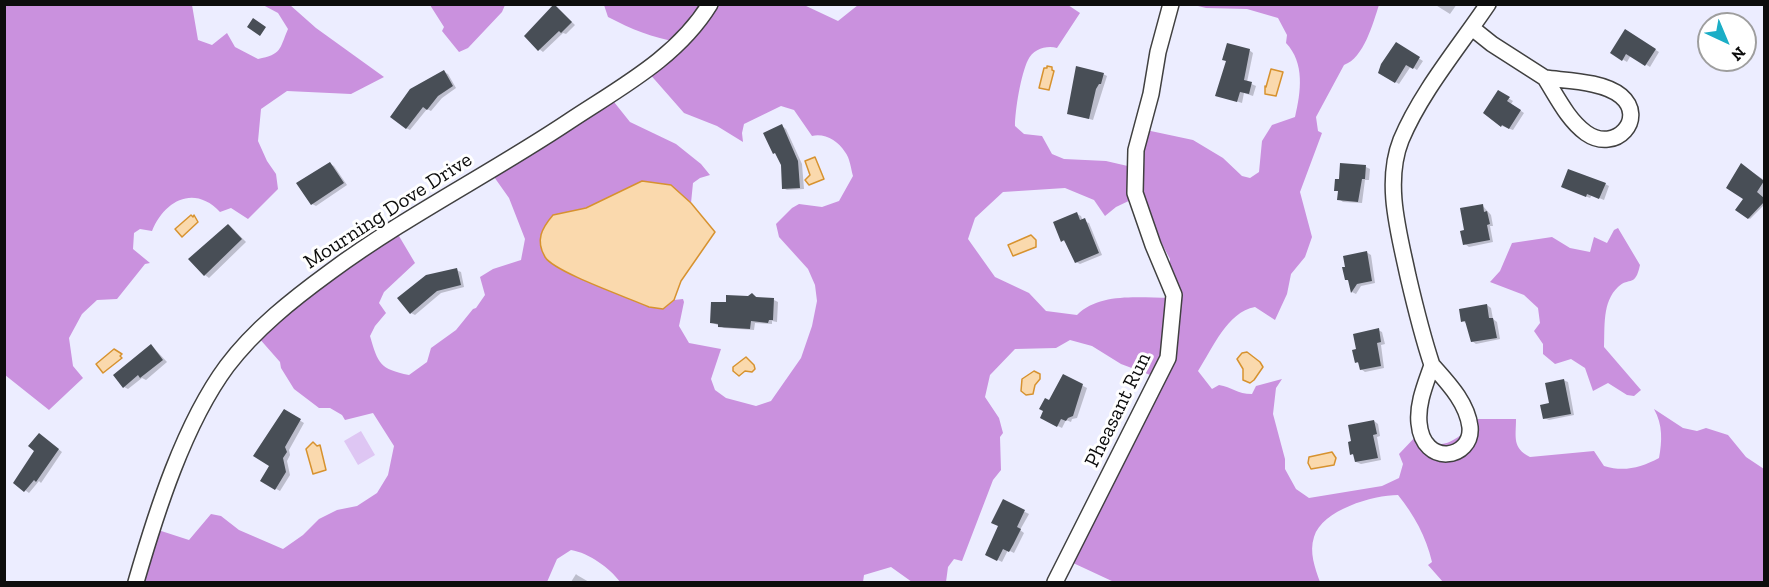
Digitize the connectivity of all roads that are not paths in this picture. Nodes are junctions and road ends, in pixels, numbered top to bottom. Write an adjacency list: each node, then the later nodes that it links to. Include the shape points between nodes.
1 (710, 4): 7 (street, Mourning Dove Drive, via 680,43 652,67 361,249 264,326 227,366 200,410 158,513)
2 (1171, 4): 8 (street, Pheasant Run, via 1136,150 1136,193 1174,295 1168,358)
3 (1488, 4): 4 (street)
4 (1472, 28): 5 (street); 6 (street, via 1409,124 1395,159 1398,230 1419,328)
5 (1545, 78): 5 (street, via 1589,83 1621,96 1630,117 1627,128 1618,137 1604,141 1584,132 1565,111)
6 (1432, 365): 6 (street, via 1422,397 1421,435 1434,452 1445,455 1458,451 1470,428 1460,400)
7 (136, 582)
8 (1055, 582)

